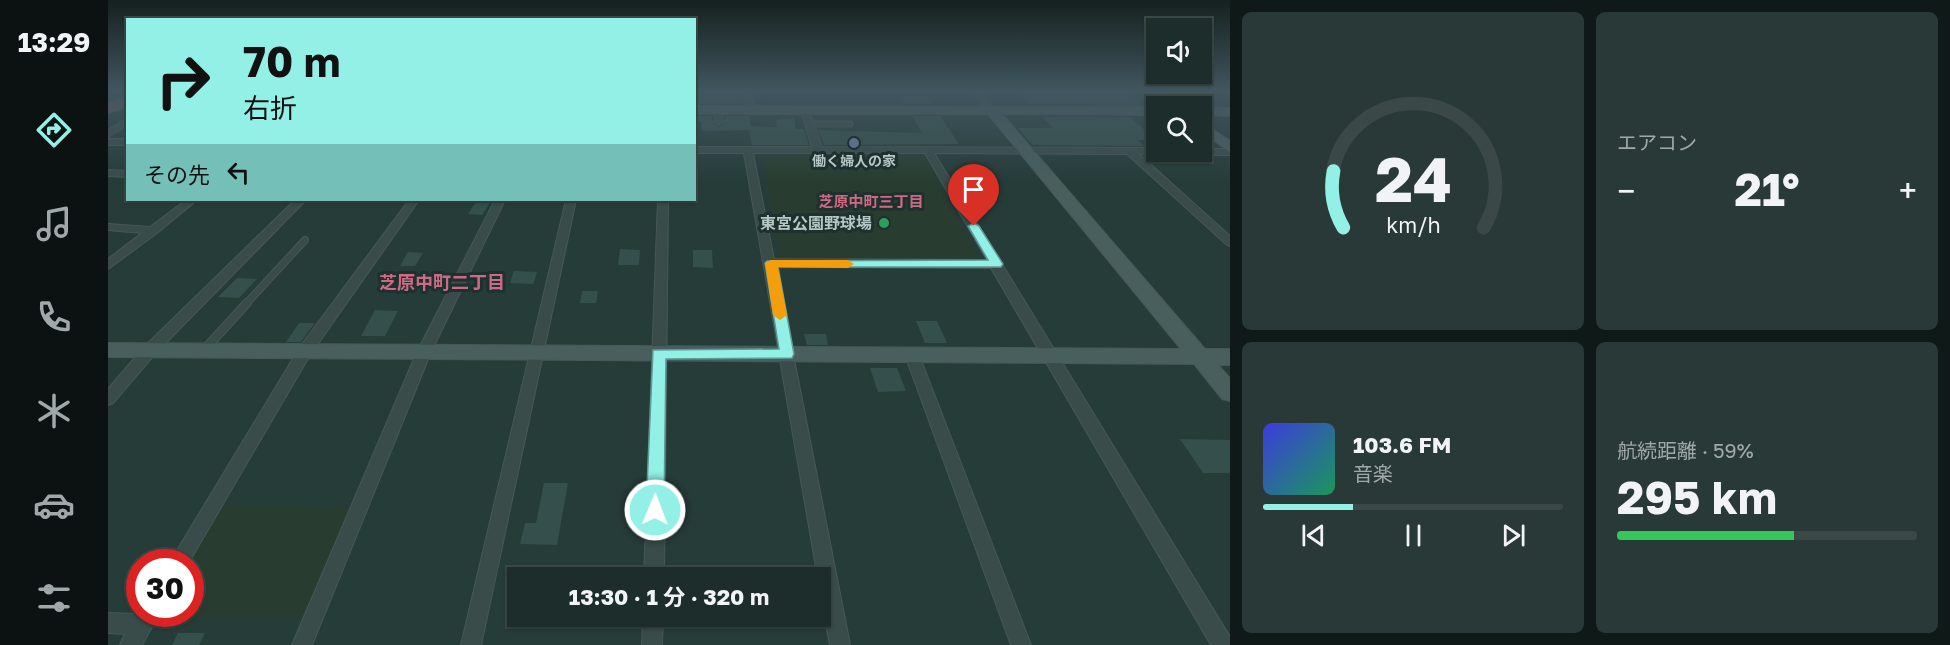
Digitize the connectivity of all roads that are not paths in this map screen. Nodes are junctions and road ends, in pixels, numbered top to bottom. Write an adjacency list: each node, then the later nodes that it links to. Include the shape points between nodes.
1 (808, 120): 4 (street)
2 (1000, 120): 14 (street)
3 (126, 123): 7 (street)
4 (809, 124): 5 (lane); 12 (street)
5 (850, 124)
6 (1212, 135): 11 (street)
7 (108, 136): 8 (street)
8 (126, 141)
9 (696, 150): 10 (street)
10 (748, 150): 12 (street); 30 (street)
11 (1230, 150): 16 (street)
12 (818, 151): 13 (street)
13 (928, 151): 14 (street); 31 (street)
14 (1026, 151): 15 (street); 43 (street)
15 (1131, 151): 17 (street); 29 (street)
16 (1212, 151)
17 (1146, 152)
18 (108, 174): 19 (street)
19 (126, 174)
20 (191, 201): 27 (street)
21 (300, 201): 34 (street)
22 (413, 201): 36 (street)
23 (500, 201): 37 (street)
24 (571, 201): 38 (street)
25 (663, 201): 39 (street)
26 (108, 227): 27 (street)
27 (153, 231): 32 (street)
28 (305, 240): 35 (lane)
29 (1230, 242)
30 (771, 263): 31 (street); 40 (street)
31 (997, 264): 42 (street)
32 (108, 265)
33 (108, 350): 34 (street)
34 (150, 350): 35 (street); 46 (street)
35 (203, 351): 36 (street)
36 (305, 351): 37 (street); 47 (street)
37 (424, 352): 38 (street); 54 (street)
38 (537, 354): 39 (street); 55 (street)
39 (658, 354): 40 (street); 48 (street)
40 (787, 354): 41 (street); 57 (street)
41 (912, 355): 42 (street); 58 (street)
42 (1050, 355): 43 (street); 59 (street)
43 (1197, 357): 44 (street); 45 (street)
44 (1230, 357)
45 (1230, 393)
46 (108, 399)
47 (187, 549)
48 (654, 567)
49 (126, 621): 50 (street)
50 (108, 623)
51 (141, 627): 53 (street)
52 (653, 627): 56 (street)
53 (130, 645)
54 (302, 645)
55 (471, 645)
56 (652, 645)
57 (840, 645)
58 (1021, 645)
59 (1223, 645)

